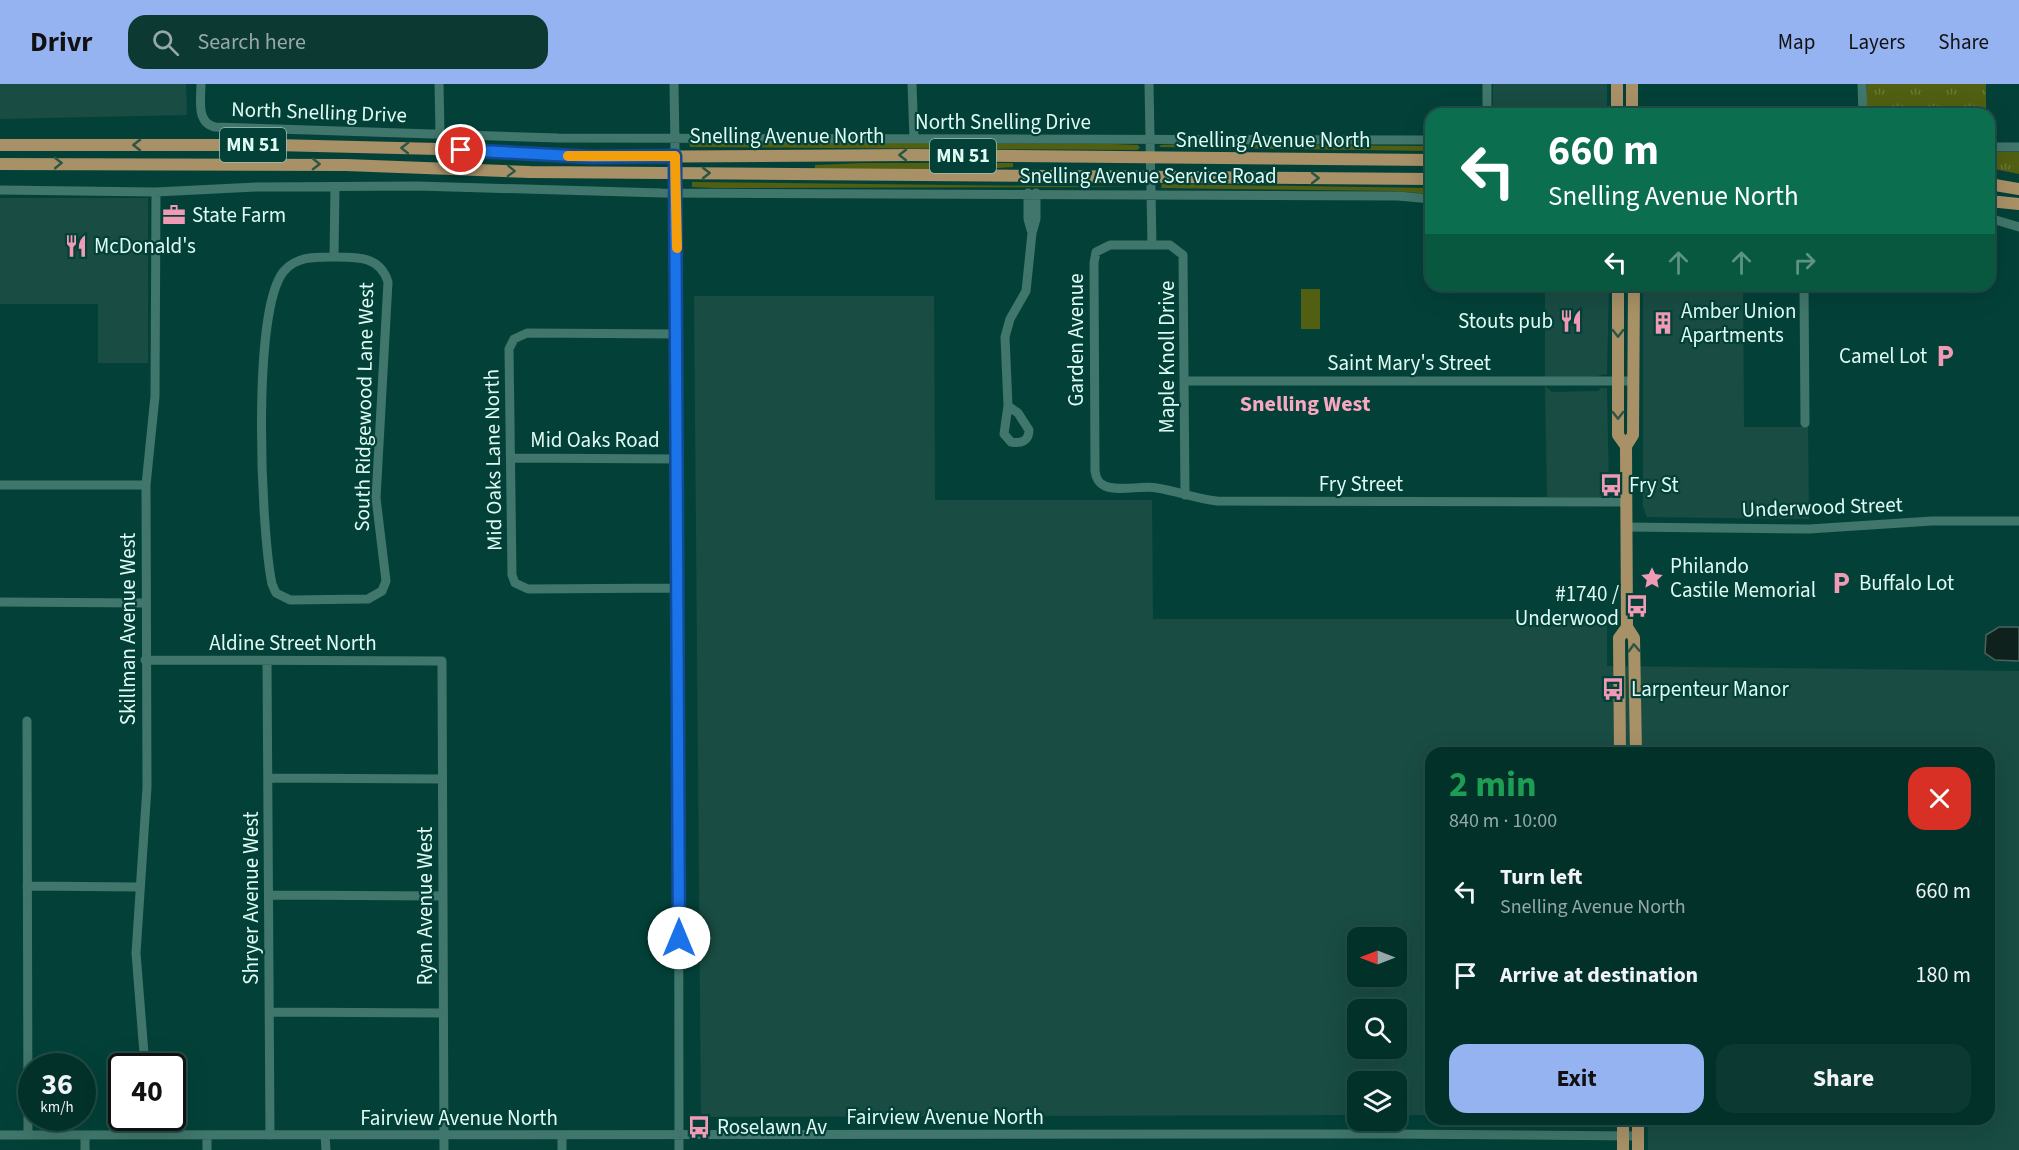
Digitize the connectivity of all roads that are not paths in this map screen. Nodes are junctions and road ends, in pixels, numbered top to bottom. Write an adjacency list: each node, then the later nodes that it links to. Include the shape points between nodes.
1 (201, 84): 14 (street, North Snelling Drive, via 201,116 210,125)
2 (439, 84): 14 (street)
3 (674, 84): 15 (street)
4 (912, 84): 16 (street)
5 (1149, 84): 17 (street)
6 (1486, 84): 10 (street)
7 (1617, 84): 11 (main road)
8 (1632, 84): 12 (main road)
9 (1862, 84): 13 (street)
10 (1487, 108)
11 (1617, 108)
12 (1632, 108)
13 (1863, 108)
14 (440, 133): 15 (street, North Snelling Drive)
15 (675, 137): 16 (street, North Snelling Drive); 22 (street)
16 (914, 139): 17 (street, North Snelling Drive)
17 (1149, 139): 18 (street, North Snelling Drive); 23 (street)
18 (1425, 140)
19 (0, 145): 22 (main road, Snelling Avenue North / MN 51, one-way to 19, via 592,157 275,145)
20 (1995, 147): 21 (street)
21 (2019, 147)
22 (675, 156): 23 (main road, Snelling Avenue North / MN 51, one-way to 22); 26 (street)
23 (1151, 159): 24 (main road, Snelling Avenue North / MN 51); 27 (street)
24 (1425, 160)
25 (0, 164): 26 (main road, Snelling Avenue North / MN 51, one-way to 26, via 346,165)
26 (676, 173): 27 (main road, Snelling Avenue North / MN 51, one-way to 27); 34 (street)
27 (1151, 176): 28 (main road, Snelling Avenue North / MN 51, one-way to 28); 36 (street)
28 (1425, 179)
29 (1995, 185): 31 (main road)
30 (335, 187): 33 (street, Snelling Avenue Service Road); 34 (street, Snelling Avenue Service Road); 43 (street)
31 (2019, 189)
32 (0, 190): 33 (street, Snelling Avenue Service Road)
33 (156, 192): 58 (street, Skillman Avenue West, via 155,396)
34 (676, 192): 35 (street, Snelling Avenue Service Road); 47 (street)
35 (1032, 193): 36 (street, Snelling Avenue Service Road); 51 (street, via 1026,291 1005,337)
36 (1151, 193): 37 (street, Snelling Avenue Service Road); 42 (street)
37 (1425, 198)
38 (1995, 202): 39 (main road)
39 (2019, 204)
40 (1995, 220): 41 (street)
41 (2019, 227)
42 (1152, 244): 48 (street, Maple Knoll Drive, via 1176,247 1184,255); 56 (street, Garden Avenue, via 1106,246 1094,258 1095,471)
43 (334, 257): 43 (street, South Ridgewood Lane West, via 299,260 280,276 263,366 262,486 270,579 280,596 290,600 372,598 382,591 386,581 376,498 388,282 373,261)
44 (1618, 291): 49 (main road, one-way to 49)
45 (1634, 291): 50 (main road)
46 (1804, 291): 52 (street)
47 (678, 334): 54 (street, Mid Oaks Lane North, via 518,335 509,349); 55 (street)
48 (1185, 381): 49 (street, Saint Mary's Street); 59 (street, Maple Knoll Drive)
49 (1618, 381): 50 (street, Saint Mary's Street); 53 (main road, one-way to 53, via 1618,435)
50 (1633, 381): 53 (main road, via 1633,435)
51 (1008, 406)
52 (1805, 423)
53 (1626, 446): 60 (main road)
54 (511, 458): 55 (street, Mid Oaks Road); 63 (street, Mid Oaks Lane North, via 512,575 519,587)
55 (678, 459): 63 (street)
56 (1099, 482): 59 (street, Fry Street)
57 (0, 485): 58 (street)
58 (146, 486): 65 (street, Skillman Avenue West)
59 (1185, 495): 60 (street, Fry Street, via 1237,501)
60 (1626, 502): 62 (main road)
61 (2019, 521): 62 (street, Underwood Street, via 1809,528)
62 (1626, 527): 66 (main road)
63 (678, 588): 92 (street)
64 (0, 602): 65 (street)
65 (146, 603): 67 (street, Skillman Avenue West)
66 (1627, 627): 71 (main road, via 1619,638); 72 (main road, one-way to 66, via 1634,638)
67 (145, 660): 68 (street, Aldine Street North); 76 (street, Skillman Avenue West, via 147,787)
68 (267, 661): 69 (street, Aldine Street North); 73 (street, Shryer Avenue West)
69 (442, 661): 74 (street, Ryan Avenue West)
70 (27, 721): 75 (street)
71 (1620, 747)
72 (1636, 747)
73 (268, 778): 74 (street); 77 (street, Shryer Avenue West)
74 (442, 779): 78 (street, Ryan Avenue West)
75 (27, 886): 76 (street); 86 (street)
76 (140, 887): 81 (street, Skillman Avenue West, via 136,964)
77 (269, 895): 78 (street); 79 (street, Shryer Avenue West)
78 (442, 896): 80 (street, Ryan Avenue West)
79 (270, 1012): 80 (street); 90 (street, Shryer Avenue West)
80 (443, 1013): 93 (street, Ryan Avenue West)
81 (144, 1053)
82 (1623, 1125): 96 (main road)
83 (1638, 1125): 95 (main road)
84 (147, 1131): 88 (street)
85 (0, 1135): 86 (street, Fairview Avenue North)
86 (28, 1135): 87 (street, Fairview Avenue North)
87 (85, 1135): 88 (street, Fairview Avenue North); 97 (street)
88 (147, 1135): 89 (street, Fairview Avenue North)
89 (207, 1135): 90 (street, Fairview Avenue North); 98 (street)
90 (270, 1135): 91 (street, Fairview Avenue North)
91 (326, 1135): 93 (street, Fairview Avenue North); 99 (street)
92 (679, 1135): 94 (street, Fairview Avenue North); 96 (street, Fairview Avenue North); 102 (street)
93 (444, 1136): 94 (street, Fairview Avenue North); 100 (street, Ryan Avenue West)
94 (562, 1136): 101 (street)
95 (1638, 1136): 96 (street, Fairview Avenue North); 104 (main road)
96 (1623, 1137): 103 (main road)
97 (85, 1150)
98 (207, 1150)
99 (326, 1150)
100 (444, 1150)
101 (562, 1150)
102 (679, 1150)
103 (1623, 1150)
104 (1638, 1150)

